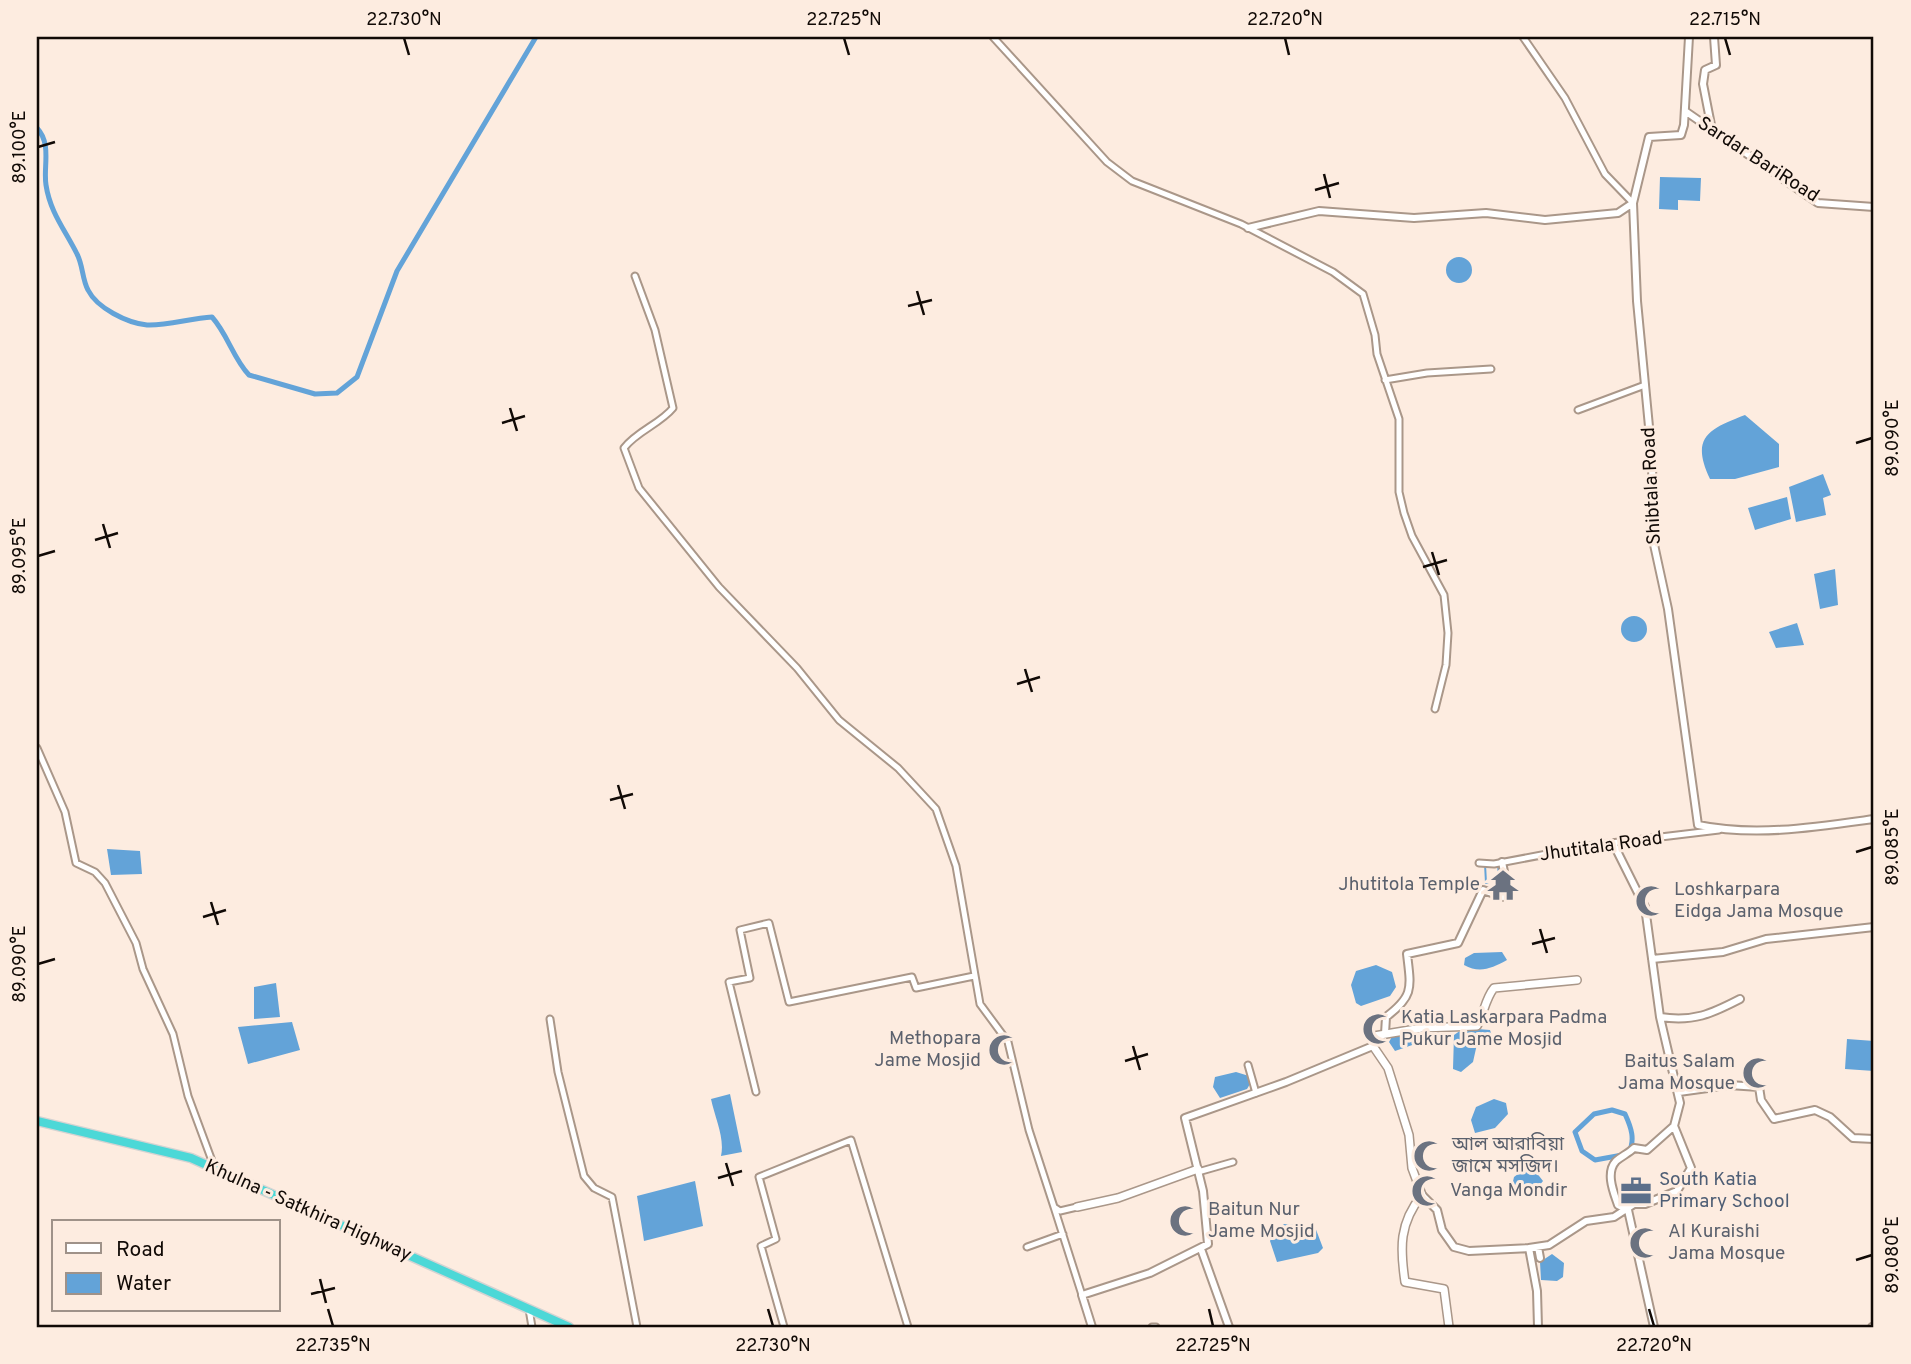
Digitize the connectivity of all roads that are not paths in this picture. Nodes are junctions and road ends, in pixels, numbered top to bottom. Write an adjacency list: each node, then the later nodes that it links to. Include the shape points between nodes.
1 (993, 37): 9 (street, via 1107,162 1132,181)
2 (1523, 37): 7 (street, via 1565,98 1605,174)
3 (1689, 37): 5 (street, Shibtala Road)
4 (1714, 37): 6 (street, via 1716,65 1705,70 1703,84)
5 (1685, 111): 6 (street, Sardar BariRoad); 7 (street, Shibtala Road, via 1681,135 1649,137)
6 (1712, 130): 8 (street, Sardar BariRoad, via 1818,203)
7 (1633, 203): 9 (street, via 1618,213 1545,220 1486,213 1414,218 1319,211); 13 (street, Shibtala Road)
8 (1874, 208)
9 (1248, 228): 12 (street, via 1333,272 1363,294)
10 (635, 276): 24 (street, via 673,408 624,448 639,488 719,587 797,668 839,720 898,768 936,809 956,866)
11 (1491, 369): 12 (street)
12 (1385, 380): 15 (street, via 1399,419 1399,492 1404,513 1444,595 1446,665)
13 (1645, 385): 14 (street); 18 (street, Shibtala Road, via 1653,540 1668,609 1698,825)
14 (1578, 410)
15 (1434, 709)
16 (37, 748): 41 (street, via 65,812 76,863 105,883 136,943 173,1034 188,1096)
17 (1874, 818): 18 (street, via 1798,828)
18 (1722, 830): 19 (street, Jhutitala Road)
19 (1613, 843): 20 (street, Jhutitala Road); 23 (street, via 1644,907)
20 (1502, 862): 21 (street, Jhutitala Road); 29 (street, via 1508,891 1503,897 1483,890 1458,943 1407,954 1411,985 1406,1002 1386,1017)
21 (1479, 863)
22 (1874, 927): 23 (street, via 1766,939 1723,952)
23 (1652, 959): 27 (street)
24 (974, 976): 33 (street, via 983,1010 1008,1042); 34 (street, via 916,988 912,977 789,1002 769,923 740,930 750,978 729,982)
25 (1577, 980): 29 (main road, via 1494,988 1476,1026)
26 (1740, 999): 27 (street, via 1703,1017 1683,1021)
27 (1660, 1017): 35 (street)
28 (550, 1019): 57 (street, via 584,1176 594,1188 612,1197)
29 (1385, 1034): 30 (main road, via 1374,1036)
30 (1373, 1046): 36 (street); 43 (main road, via 1388,1068)
31 (1248, 1065): 36 (street)
32 (1024, 1066): 33 (street)
33 (1015, 1069): 44 (street)
34 (756, 1091)
35 (1679, 1092): 38 (street); 39 (street, via 1729,1085 1759,1087 1761,1100 1774,1119 1815,1110 1853,1138)
36 (1256, 1093): 42 (street, via 1185,1118)
37 (37, 1121): 41 (highway, Khulna - Satkhira Highway, via 191,1158)
38 (1674, 1126): 46 (street, via 1691,1168 1677,1191); 46 (street, via 1647,1150 1634,1147 1615,1162 1612,1187 1618,1205)
39 (1874, 1139)
40 (1233, 1162): 42 (street)
41 (215, 1169): 54 (highway, Khulna - Satkhira Highway)
42 (1198, 1170): 45 (main road); 51 (street, via 1208,1244)
43 (1422, 1195): 50 (street, via 1437,1210 1442,1230 1454,1247 1469,1251); 62 (main road, via 1405,1219 1401,1235 1405,1282 1444,1289)
44 (1054, 1207): 45 (street, via 1060,1211); 47 (street)
45 (1077, 1207)
46 (1628, 1210): 49 (street, via 1586,1221); 64 (street)
47 (1063, 1234): 48 (street); 53 (street)
48 (1027, 1247)
49 (1538, 1247): 50 (street); 52 (street)
50 (1529, 1248): 63 (street)
51 (1201, 1249): 53 (street, via 1150,1273); 61 (street)
52 (1540, 1258)
53 (1082, 1295): 60 (street)
54 (529, 1310): 55 (street); 56 (highway, Khulna - Satkhira Highway)
55 (532, 1327)
56 (569, 1327)
57 (637, 1327)
58 (784, 1327): 59 (street, via 761,1246 776,1239 759,1177 851,1140)
59 (908, 1327)
60 (1092, 1327)
61 (1229, 1327)
62 (1449, 1327)
63 (1538, 1327)
64 (1654, 1327)

